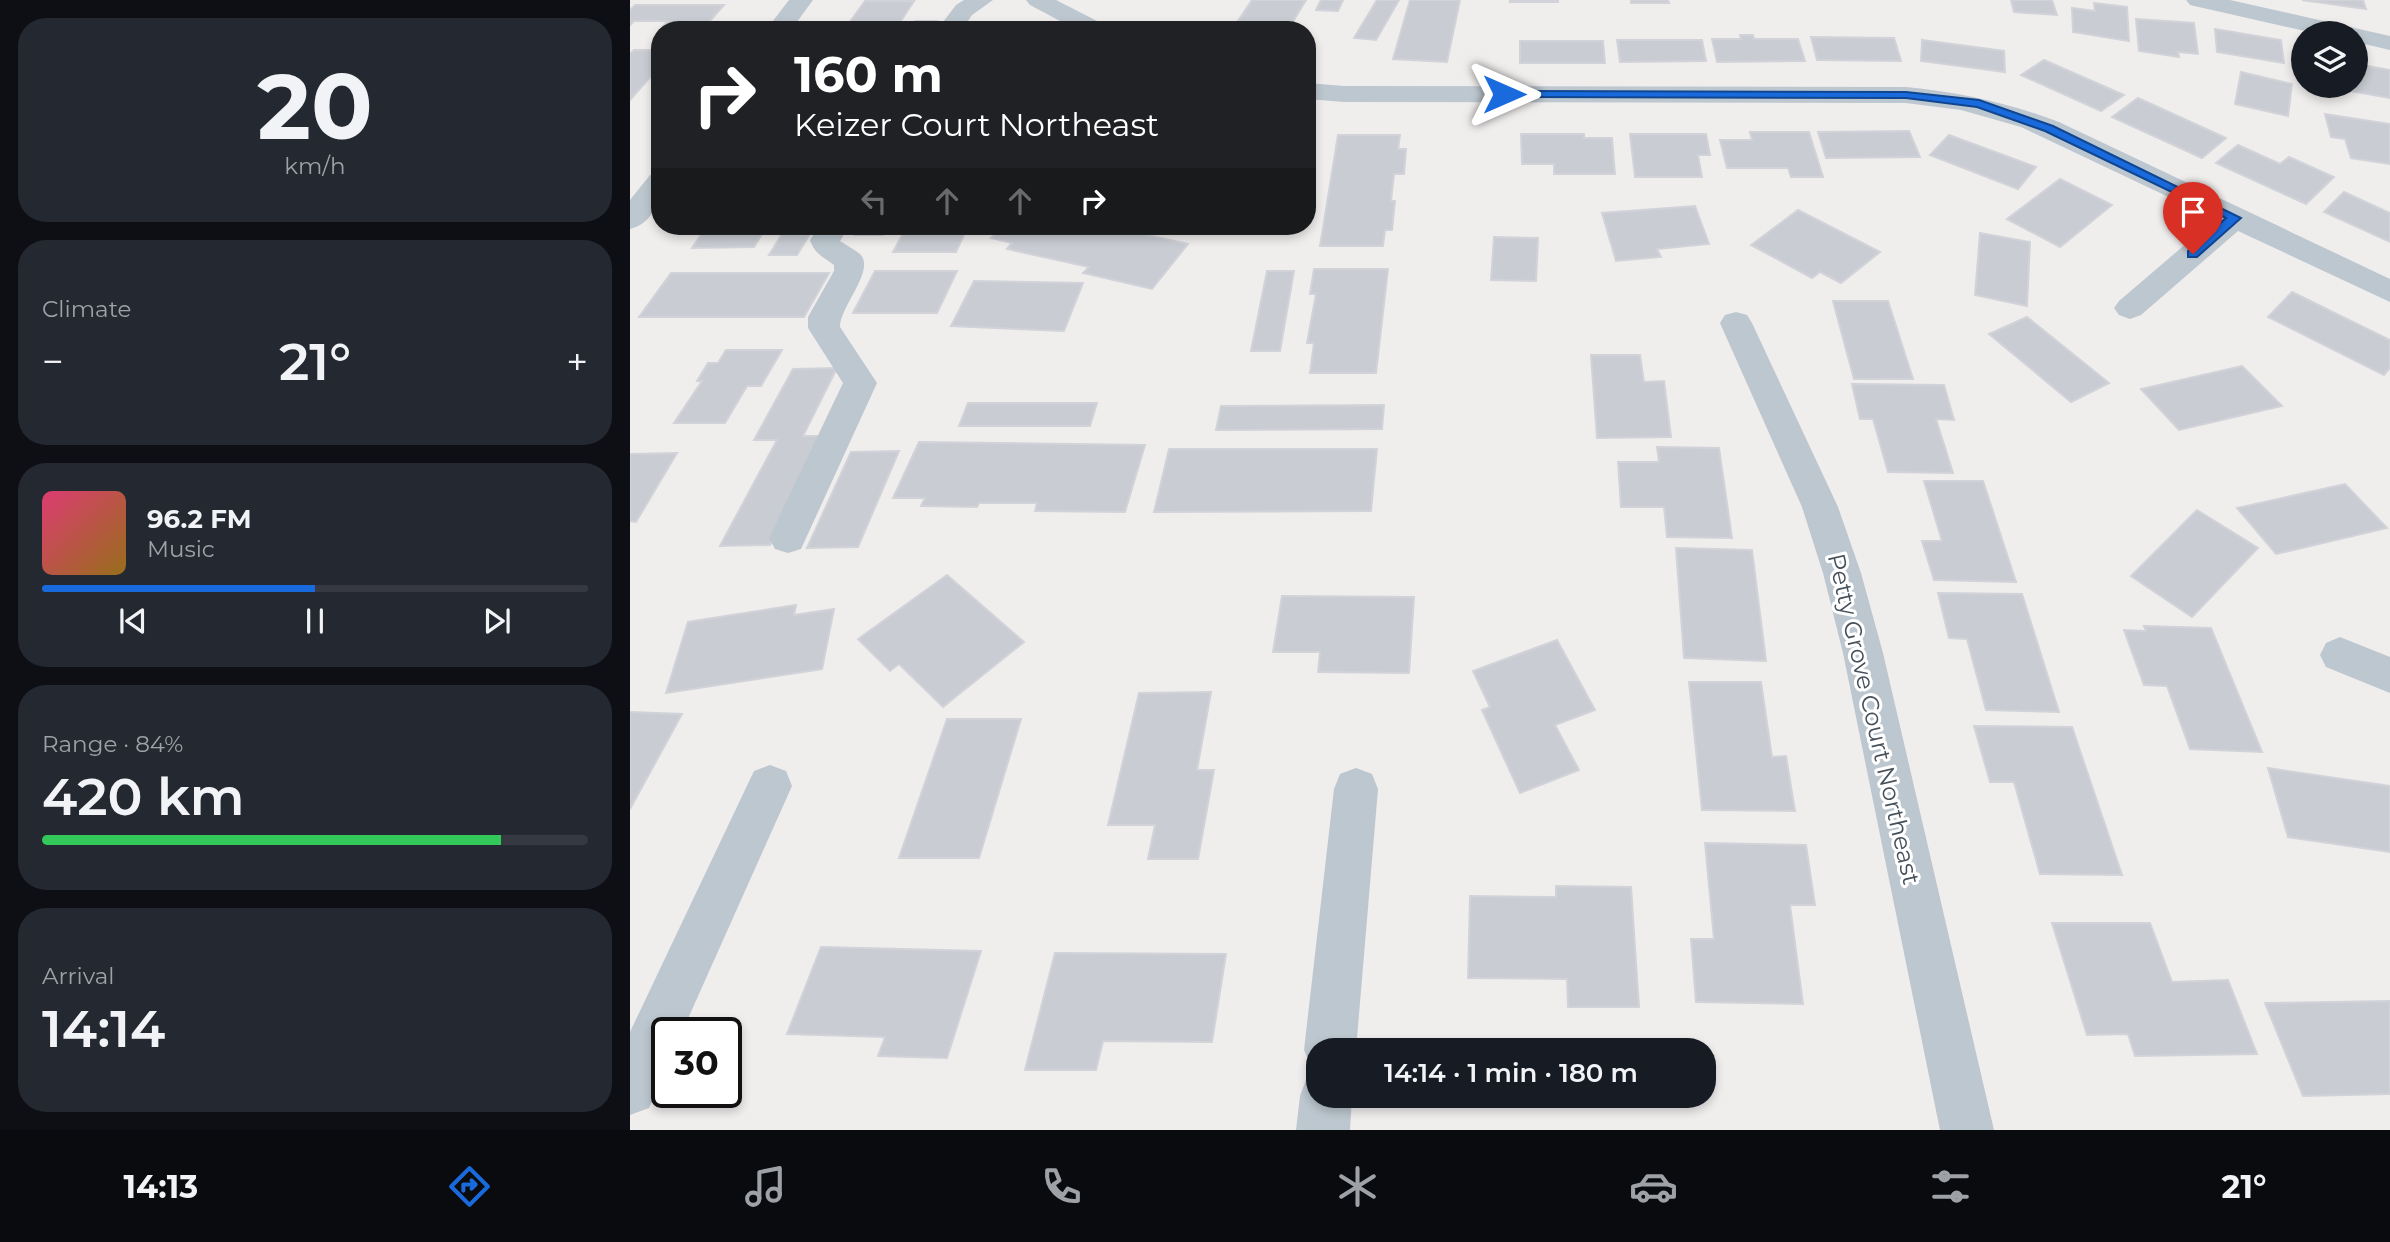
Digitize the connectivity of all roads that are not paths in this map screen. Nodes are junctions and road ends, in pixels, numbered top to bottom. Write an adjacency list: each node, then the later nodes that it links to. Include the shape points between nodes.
1 (801, 0): 5 (street)
2 (981, 0): 6 (street)
3 (1038, 0): 7 (street)
4 (2198, 0): 8 (street)
5 (785, 21)
6 (956, 21)
7 (1079, 21)
8 (2292, 21)
9 (2368, 38): 10 (street)
10 (2390, 43)
11 (1316, 92): 13 (street, via 1948,98 2004,110 2049,128)
12 (651, 192): 14 (street)
13 (2235, 218): 16 (street); 17 (street)
14 (630, 219)
15 (828, 235): 19 (street, via 827,246 849,261 849,271 828,306 824,328 860,383)
16 (2390, 292)
17 (2130, 308)
18 (1736, 323): 28 (street, Petty Grove Court Northeast, via 1820,507 1842,573)
19 (788, 538)
20 (2340, 655): 21 (street)
21 (2390, 675)
22 (770, 786): 25 (street)
23 (1356, 789): 24 (street)
24 (1332, 1038)
25 (630, 1088)
26 (1325, 1108): 27 (street)
27 (1323, 1130)
28 (1968, 1130)

